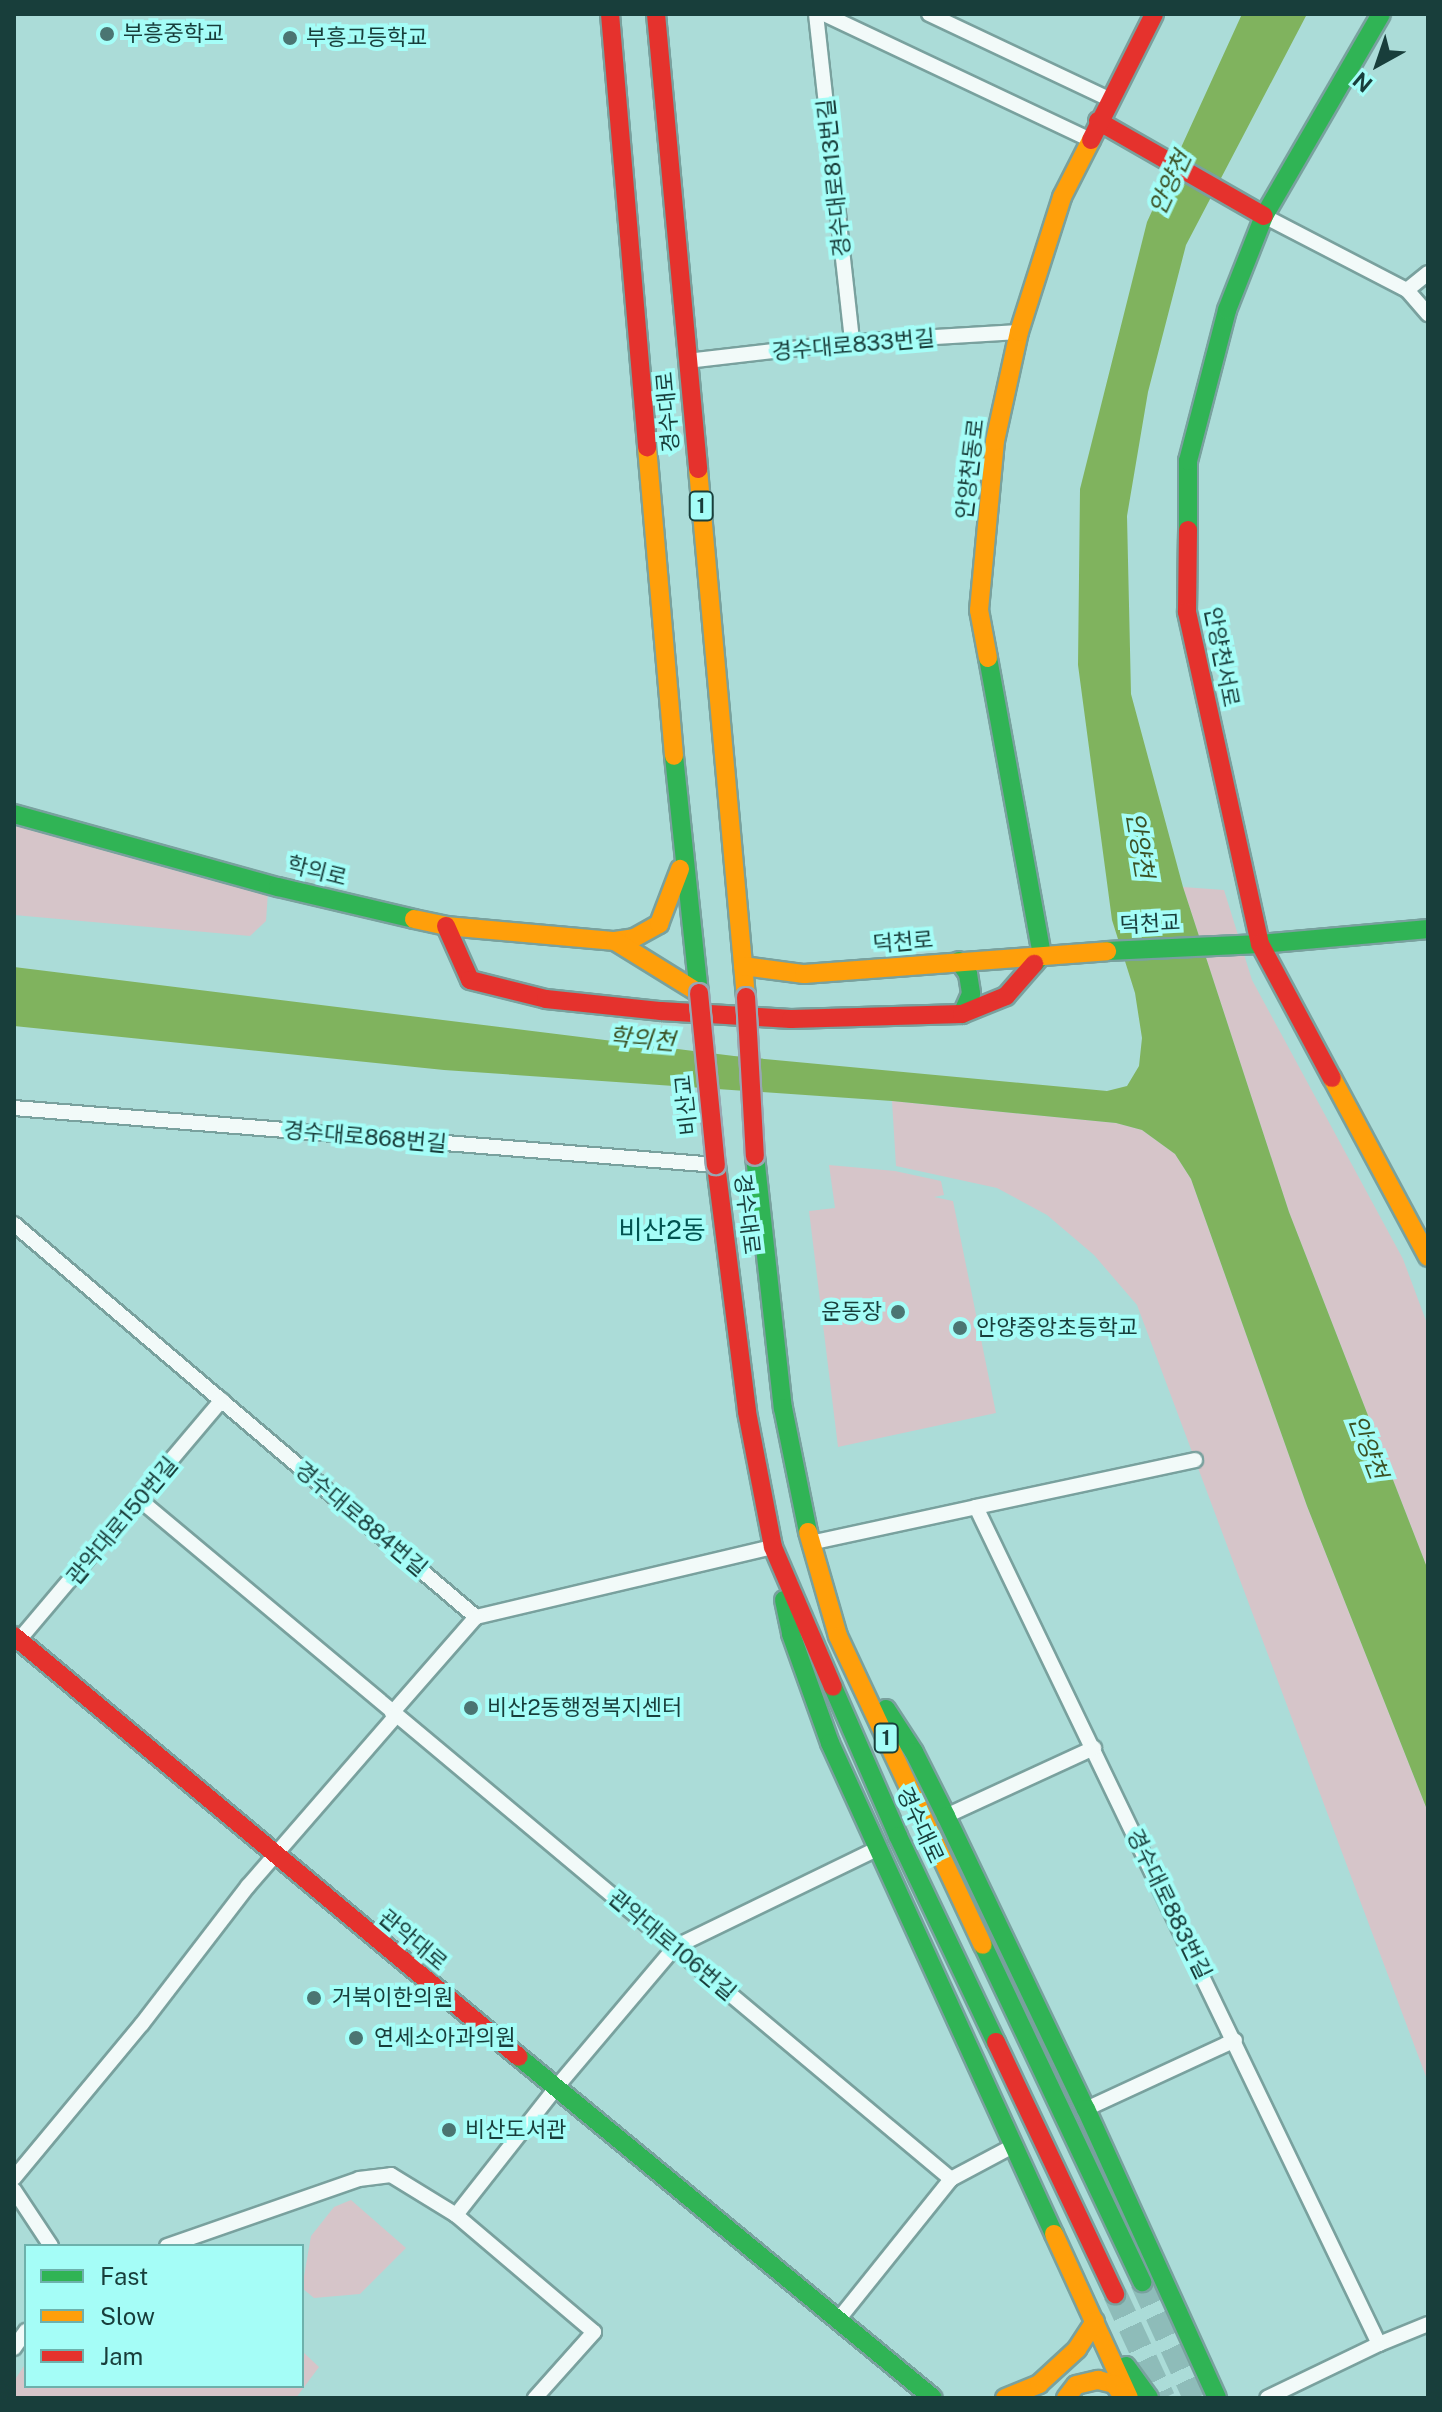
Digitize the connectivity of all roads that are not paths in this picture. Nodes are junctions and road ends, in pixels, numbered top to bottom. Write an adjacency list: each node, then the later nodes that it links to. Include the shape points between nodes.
1 (610, 14): 19 (main road, 경수대로 / 1)
2 (656, 14): 17 (main road, 경수대로 / 1)
3 (816, 14): 16 (street, 경수대로813번길)
4 (824, 14): 10 (street)
5 (929, 14): 8 (street)
6 (1154, 14): 8 (main road, 안양천동로)
7 (1381, 14): 11 (main road, 안양천서로)
8 (1109, 99): 9 (main road, 안양천동로)
9 (1098, 121): 10 (main road, 안양천동로); 11 (main road)
10 (1088, 139): 15 (main road, 안양천동로, via 1062,197)
11 (1264, 216): 13 (street); 23 (main road, 안양천서로, via 1227,310 1188,461 1187,612)
12 (1428, 273): 13 (street)
13 (1407, 290): 14 (street)
14 (1428, 314)
15 (1019, 332): 16 (street, 경수대로833번길); 25 (main road, 안양천동로, via 995,441 979,610)
16 (852, 342): 17 (street, 경수대로833번길)
17 (687, 361): 27 (main road, 경수대로 / 1)
18 (14, 814): 20 (main road, 학의로, via 278,887)
19 (683, 859): 22 (main road, via 659,924 634,938); 28 (main road, 경수대로 / 1)
20 (446, 926): 22 (main road, 학의로); 29 (main road, via 470,980 546,999 791,1019)
21 (1428, 929): 23 (main road)
22 (615, 941): 28 (main road)
23 (1260, 944): 24 (main road, 덕천교); 33 (main road, 안양천서로)
24 (1067, 953): 25 (main road, 덕천로)
25 (1042, 955): 26 (main road, 덕천로); 29 (main road, via 1006,996)
26 (959, 961): 27 (main road, 덕천로, via 804,974); 29 (main road, via 968,974 971,994)
27 (743, 966): 38 (main road, 경수대로 / 1, bridge, via 755,1156 783,1408)
28 (699, 993): 31 (main road, 비산교 / 1, bridge)
29 (962, 1014)
30 (14, 1108): 31 (street, 경수대로868번길)
31 (716, 1165): 39 (main road, 경수대로 / 1, via 747,1412)
32 (14, 1224): 34 (street, 경수대로884번길)
33 (1428, 1257)
34 (222, 1400): 36 (street, 관악대로150번길); 40 (street, 경수대로884번길)
35 (1195, 1460): 37 (street)
36 (140, 1500): 42 (street, 관악대로150번길); 43 (street, 관악대로106번길)
37 (976, 1507): 38 (street); 44 (street, 경수대로883번길)
38 (810, 1543): 41 (main road, 경수대로 / 1)
39 (773, 1547): 40 (street); 46 (main road, via 791,1634 830,1743); 60 (main road, 경수대로 / 1, via 898,1836)
40 (476, 1617): 43 (street)
41 (838, 1636): 45 (main road, via 914,1752); 59 (main road, 경수대로 / 1)
42 (17, 1638): 47 (main road, 관악대로)
43 (394, 1715): 47 (street); 48 (street, 관악대로106번길)
44 (1094, 1748): 45 (street); 49 (street, 경수대로883번길)
45 (946, 1816): 51 (main road)
46 (877, 1849): 48 (street); 52 (main road)
47 (276, 1858): 50 (main road, 관악대로); 53 (street)
48 (675, 1947): 50 (street); 54 (street, 관악대로106번길)
49 (1235, 2040): 51 (street); 64 (street, 경수대로883번길)
50 (555, 2089): 56 (street); 61 (main road, 관악대로)
51 (1086, 2109): 71 (main road)
52 (1015, 2145): 54 (street); 62 (main road)
53 (14, 2178)
54 (951, 2179): 61 (street)
55 (14, 2190): 57 (street)
56 (456, 2215): 58 (street, via 391,2175 359,2179); 65 (street, via 594,2332)
57 (50, 2244)
58 (173, 2244)
59 (1142, 2282)
60 (1115, 2294)
61 (838, 2320): 66 (main road, 관악대로)
62 (1095, 2321): 67 (main road, via 1077,2349 1039,2384); 69 (main road); 70 (main road)
63 (1428, 2324): 64 (street)
64 (1379, 2344): 72 (street)
65 (535, 2398)
66 (933, 2398)
67 (1005, 2398)
68 (1066, 2398): 69 (main road, via 1076,2385 1098,2380 1114,2384)
69 (1127, 2398)
70 (1149, 2398)
71 (1217, 2398)
72 (1267, 2398)

